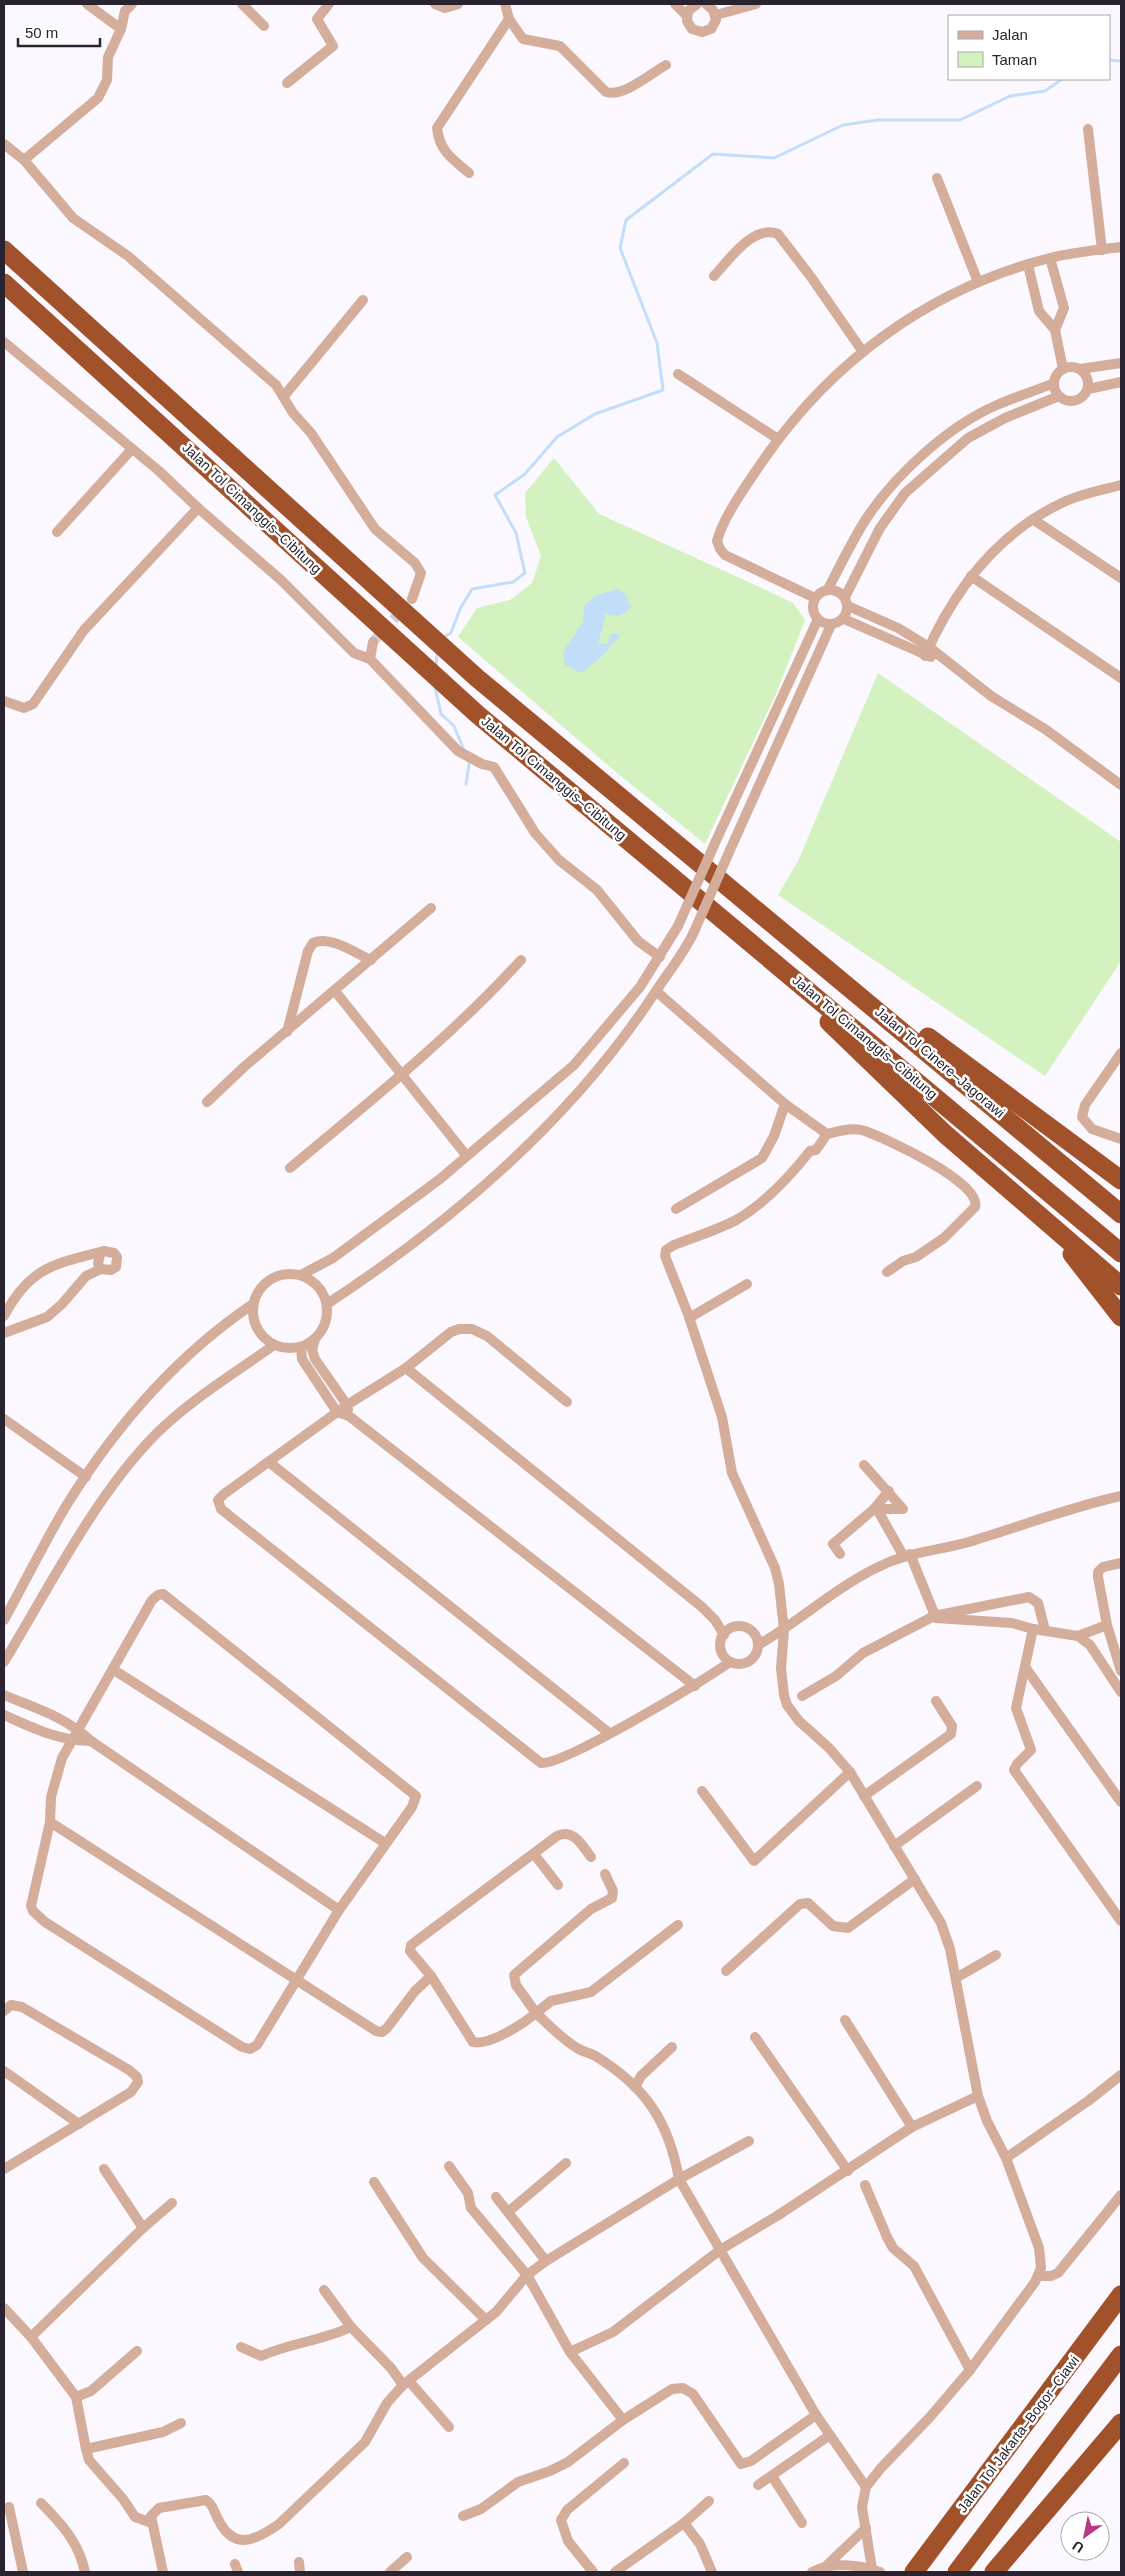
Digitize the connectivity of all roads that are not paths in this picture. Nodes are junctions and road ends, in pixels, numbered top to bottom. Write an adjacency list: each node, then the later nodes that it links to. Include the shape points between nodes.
1 (87, 4): 16 (street)
2 (132, 4): 16 (street, via 125,10)
3 (242, 4): 15 (street)
4 (329, 4): 18 (street, via 317,19 333,46)
5 (435, 4): 6 (street, via 445,8)
6 (458, 4)
7 (505, 4): 14 (street)
8 (675, 4): 13 (street)
9 (696, 4): 13 (street)
10 (706, 4): 12 (street)
11 (756, 4): 12 (street)
12 (716, 14): 13 (street, via 714,24 702,32 689,26)
13 (686, 16)
14 (509, 19): 17 (street, via 523,39 567,50 606,92 621,91); 22 (street, via 436,128 438,141 446,154)
15 (264, 26)
16 (121, 29): 21 (street, via 108,57 107,80 98,98)
17 (666, 65)
18 (288, 83)
19 (1088, 129): 26 (street)
20 (4, 144): 21 (street)
21 (24, 160): 43 (street, via 73,218 128,256)
22 (469, 173)
23 (937, 178): 30 (street)
24 (1121, 247): 26 (street)
25 (4, 250): 67 (highway, Jalan Tol Cimanggis–Cibitung, via 477,678)
26 (1102, 250): 27 (street)
27 (1050, 258): 28 (street); 33 (street, via 1064,308)
28 (1028, 265): 30 (street); 33 (street, via 1039,311)
29 (714, 276): 35 (street, via 751,238 771,231 778,234)
30 (978, 282): 35 (street, via 921,310)
31 (4, 283): 68 (highway, Jalan Tol Cimanggis–Cibitung, via 477,714)
32 (363, 300): 43 (street)
33 (1055, 330): 37 (street)
34 (4, 342): 46 (street)
35 (863, 352): 45 (street, via 813,399)
36 (1121, 364): 38 (street)
37 (1063, 369): 38 (street, via 1072,367); 41 (street, via 1056,375)
38 (1080, 370): 42 (street, via 1086,375)
39 (678, 374): 45 (street)
40 (1121, 382): 42 (street)
41 (1054, 383): 44 (street); 53 (street, via 995,406 959,427 925,453 866,518)
42 (1088, 389): 44 (street, via 1076,401 1066,401)
43 (284, 396): 55 (street, via 375,529 415,563 422,573)
44 (1058, 396): 56 (street, via 968,438 905,494 880,528)
45 (778, 439): 54 (street, via 718,534 718,546 725,555)
46 (132, 449): 48 (street); 50 (street)
47 (1121, 486): 49 (street, via 1076,497)
48 (198, 508): 62 (street, via 280,580 354,653); 64 (street, via 84,630 33,704 24,708)
49 (1034, 520): 51 (street, via 1002,543); 52 (street)
50 (57, 532)
51 (971, 576): 61 (street); 63 (street)
52 (1121, 578)
53 (828, 589): 54 (street); 56 (street, via 838,591)
54 (816, 598): 57 (street, via 813,609)
55 (412, 599)
56 (847, 602): 58 (street); 61 (street, via 898,628)
57 (818, 619): 59 (street); 69 (street, bridge, via 678,926)
58 (844, 619): 59 (street); 61 (street)
59 (831, 625): 73 (street, bridge, via 693,934)
60 (373, 642): 62 (street)
61 (927, 651): 65 (street, via 1046,730)
62 (370, 658): 69 (street, via 458,751 494,767 535,833 559,860 598,890 638,941)
63 (1121, 678)
64 (4, 701)
65 (1121, 785)
66 (431, 908): 70 (street)
67 (758, 911): 83 (highway); 85 (highway, Jalan Tol Cinere–Jagorawi)
68 (716, 913): 86 (highway, via 946,1134); 88 (highway, Jalan Tol Cimanggis–Cibitung)
69 (660, 957): 81 (street, via 584,1054 543,1093)
70 (371, 960): 72 (street); 74 (street, via 330,942 320,940 313,943 308,951)
71 (521, 960): 76 (street)
72 (335, 991): 74 (street); 76 (street)
73 (656, 991): 78 (street); 97 (street, via 600,1067 485,1186 399,1255)
74 (287, 1032): 77 (street, via 244,1066)
75 (1121, 1053): 80 (street, via 1085,1104 1082,1117 1092,1129)
76 (403, 1074): 81 (street); 82 (street)
77 (207, 1102)
78 (785, 1104): 79 (street); 84 (street, via 762,1158)
79 (827, 1134): 91 (street, via 849,1129 864,1131 935,1164 962,1184 975,1199 974,1207 944,1238); 100 (street, via 816,1150 810,1151 752,1210 666,1250 666,1258)
80 (1121, 1139)
81 (466, 1155): 92 (street, via 375,1228 333,1258)
82 (290, 1168)
83 (1121, 1180)
84 (676, 1209)
85 (1121, 1214)
86 (1043, 1218): 95 (highway); 99 (highway)
87 (104, 1251): 89 (street); 90 (street, via 97,1259); 90 (street, via 114,1253 118,1262 111,1270)
88 (1121, 1253)
89 (78, 1258): 93 (street); 98 (street, via 38,1273 18,1294)
90 (101, 1269): 93 (street)
91 (886, 1272)
92 (301, 1275): 96 (street, via 281,1275 268,1281); 97 (street, via 317,1285)
93 (86, 1276): 101 (street, via 47,1317)
94 (747, 1284): 100 (street)
95 (1121, 1286)
96 (254, 1304): 103 (street, via 256,1328); 113 (street, via 218,1328 160,1382 119,1430)
97 (327, 1304): 102 (street, via 327,1318)
98 (4, 1316)
99 (1121, 1317)
100 (689, 1318): 124 (street, via 722,1417 732,1473 775,1568)
101 (4, 1333)
102 (315, 1339): 104 (street); 107 (street, via 312,1350 315,1359)
103 (274, 1345): 104 (street); 129 (street, via 191,1404 141,1451 93,1514)
104 (301, 1347): 108 (street, via 302,1358)
105 (406, 1368): 106 (street, via 451,1332 472,1329 495,1342); 107 (street); 126 (street, via 702,1607)
106 (567, 1402)
107 (346, 1405): 108 (street); 109 (street)
108 (337, 1412): 109 (street); 111 (street)
109 (349, 1416): 135 (street)
110 (4, 1419): 113 (street)
111 (269, 1462): 142 (street); 142 (street, via 220,1497 221,1509 534,1760 548,1764 554,1762)
112 (864, 1465): 114 (street)
113 (86, 1476): 121 (street, via 66,1506)
114 (889, 1491): 116 (street); 116 (street, via 903,1509)
115 (1121, 1496): 118 (street, via 1066,1509 968,1542)
116 (875, 1509): 117 (street, via 833,1544); 118 (street)
117 (840, 1554)
118 (907, 1556): 120 (street); 124 (street, via 885,1563 860,1578 812,1607)
119 (1121, 1563): 122 (street, via 1106,1566 1098,1572)
120 (934, 1616): 123 (street, via 939,1620 982,1620); 125 (street, via 1028,1597 1038,1603); 138 (street, via 862,1653 828,1681)
121 (4, 1620)
122 (1107, 1625): 127 (street); 133 (street)
123 (1033, 1629): 125 (street); 131 (street)
124 (784, 1630): 128 (street); 145 (street, via 781,1668 787,1704 799,1721)
125 (1045, 1630): 127 (street)
126 (724, 1634): 128 (street, via 734,1627 741,1627 753,1633); 130 (street, via 720,1647)
127 (1078, 1636): 134 (street, via 1090,1645)
128 (758, 1645): 130 (street, via 749,1662)
129 (4, 1662)
130 (730, 1662): 135 (street)
131 (1025, 1667): 149 (street); 159 (street, via 1016,1712 1031,1750 1014,1770)
132 (114, 1670): 141 (street); 151 (street); 151 (street, via 152,1600 158,1595 167,1597 414,1792 415,1802)
133 (1121, 1671)
134 (1117, 1678): 136 (street)
135 (695, 1686): 142 (street)
136 (1121, 1692)
137 (4, 1695): 141 (street, via 48,1711)
138 (802, 1696)
139 (936, 1701): 148 (street, via 952,1726 951,1734)
140 (4, 1715): 143 (street, via 42,1733)
141 (78, 1729): 143 (street); 144 (street)
142 (609, 1733)
143 (70, 1741): 144 (street); 150 (street, via 51,1796)
144 (91, 1741): 158 (street)
145 (850, 1772): 147 (street, via 754,1861); 148 (street)
146 (977, 1786): 152 (street)
147 (702, 1791)
148 (864, 1796): 152 (street)
149 (1121, 1802)
150 (50, 1822): 165 (street); 165 (street, via 31,1898 33,1911 45,1922 250,2049 257,2045)
151 (385, 1844): 158 (street)
152 (894, 1846): 156 (street)
153 (534, 1854): 154 (street, via 556,1836 566,1833 579,1841); 157 (street); 163 (street, via 411,1945 414,1958)
154 (591, 1857)
155 (605, 1874): 167 (street, via 613,1891 612,1898 591,1909 514,1974 516,1984)
156 (915, 1879): 162 (street, via 848,1928 833,1926 808,1904 800,1904); 164 (street, via 941,1923)
157 (558, 1885)
158 (339, 1910): 165 (street)
159 (1121, 1921)
160 (678, 1924): 167 (street, via 591,1992 551,2001)
161 (996, 1955): 164 (street)
162 (726, 1971)
163 (431, 1976): 165 (street, via 415,1991 387,2028 379,2032); 167 (street, via 473,2042 494,2038 526,2022)
164 (956, 1978): 174 (street)
165 (295, 1981)
166 (4, 2011): 175 (street, via 11,2005 22,2007 135,2073 138,2082 131,2092)
167 (536, 2013): 173 (street, via 576,2048 596,2056)
168 (845, 2020): 176 (street)
169 (755, 2037): 183 (street)
170 (672, 2047): 173 (street, via 641,2076)
171 (4, 2071): 175 (street)
172 (1121, 2075): 178 (street)
173 (635, 2087): 184 (street, via 663,2122)
174 (978, 2096): 176 (street); 178 (street)
175 (79, 2124): 181 (street)
176 (912, 2127): 183 (street)
177 (749, 2140): 184 (street)
178 (1006, 2158): 195 (street, via 1039,2248)
179 (566, 2163): 190 (street)
180 (449, 2166): 194 (street, via 468,2193 471,2208)
181 (4, 2168)
182 (104, 2169): 191 (street)
183 (848, 2171): 192 (street)
184 (680, 2179): 192 (street); 193 (street)
185 (374, 2182): 199 (street, via 423,2258)
186 (865, 2185): 206 (street, via 886,2237 893,2248 914,2266)
187 (1121, 2195): 195 (street, via 1058,2272 1051,2276)
188 (496, 2197): 190 (street)
189 (172, 2203): 191 (street)
190 (508, 2212): 193 (street)
191 (143, 2228): 201 (street)
192 (720, 2250): 204 (street, via 613,2332); 209 (street)
193 (546, 2261): 194 (street)
194 (527, 2275): 199 (street); 204 (street)
195 (1038, 2276): 206 (street)
196 (324, 2290): 200 (street)
197 (1121, 2295): 239 (highway, Jalan Tol Jakarta–Bogor–Ciawi)
198 (4, 2308): 201 (street)
199 (486, 2320): 207 (street)
200 (350, 2328): 202 (street, via 314,2341 284,2346 261,2356); 207 (street)
201 (31, 2337): 208 (street)
202 (241, 2347)
203 (137, 2352): 208 (street, via 91,2391)
204 (570, 2352): 210 (street)
205 (1121, 2355): 240 (highway)
206 (970, 2370): 219 (street)
207 (406, 2383): 213 (street); 224 (street, via 384,2408 365,2442 264,2535 250,2541 230,2535 224,2531 206,2500 159,2508 152,2514)
208 (76, 2397): 215 (street)
209 (816, 2415): 210 (street, via 744,2465 735,2459 693,2394 683,2388 672,2388); 214 (street)
210 (623, 2420): 223 (street, via 568,2462 518,2482 481,2509)
211 (181, 2423): 215 (street, via 163,2432)
212 (1121, 2423): 241 (highway)
213 (449, 2427)
214 (830, 2435): 217 (street); 219 (street)
215 (86, 2449): 224 (street, via 89,2460 124,2499 135,2517)
216 (624, 2464): 235 (street, via 567,2510 561,2520 568,2541)
217 (772, 2476): 218 (street); 226 (street)
218 (758, 2485)
219 (866, 2487): 227 (street, via 862,2508)
220 (709, 2501): 225 (street)
221 (41, 2503): 232 (street, via 73,2540)
222 (9, 2507): 231 (street)
223 (463, 2516)
224 (152, 2523): 233 (street)
225 (684, 2523): 236 (street); 237 (street, via 700,2544)
226 (802, 2523)
227 (866, 2528): 229 (street); 230 (street)
228 (407, 2557): 234 (street)
229 (826, 2566): 230 (street); 238 (street)
230 (876, 2570)
231 (23, 2572)
232 (85, 2572)
233 (163, 2572)
234 (390, 2572)
235 (593, 2572)
236 (615, 2572)
237 (712, 2572)
238 (812, 2572)
239 (914, 2572)
240 (957, 2572)
241 (994, 2572)

